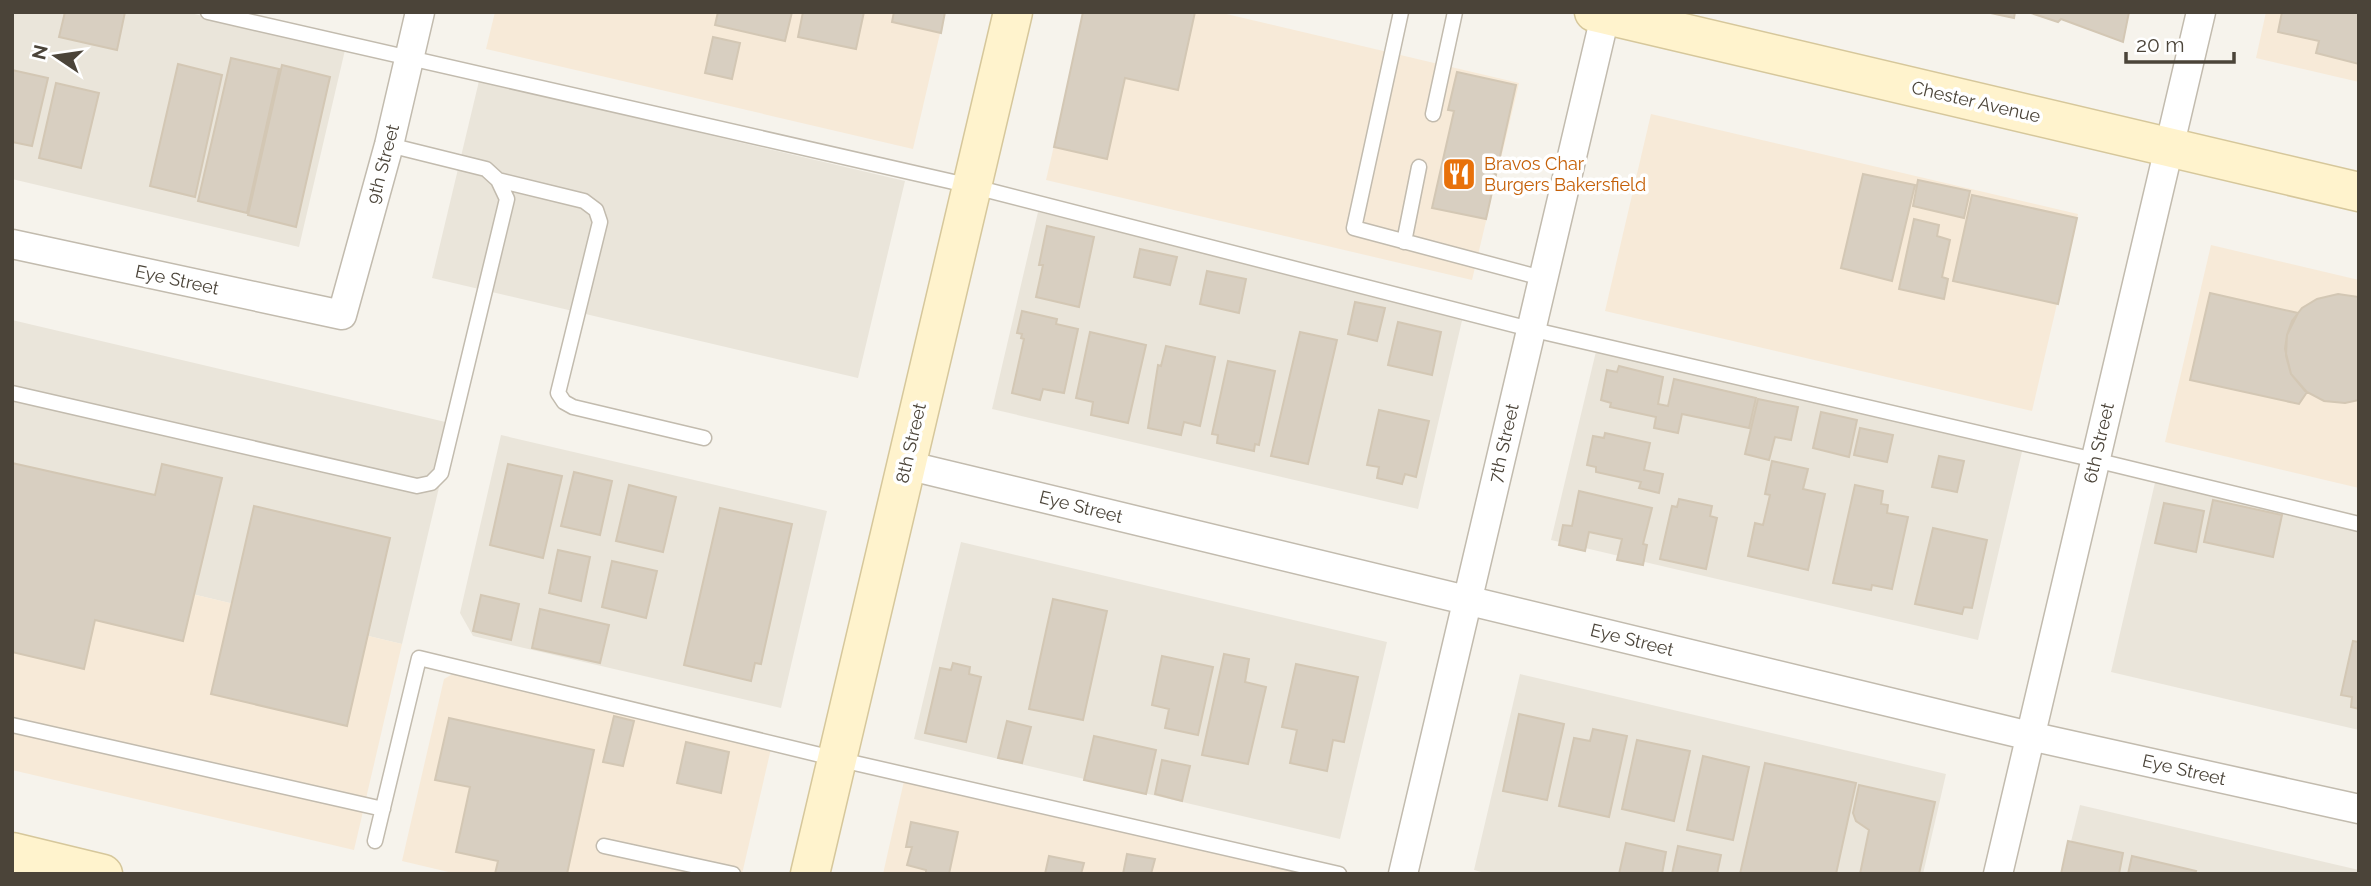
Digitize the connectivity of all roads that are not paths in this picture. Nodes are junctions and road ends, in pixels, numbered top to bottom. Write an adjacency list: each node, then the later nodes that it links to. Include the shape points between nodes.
1 (208, 12): 8 (lane)
2 (420, 12): 8 (street, 9th Street)
3 (1013, 12): 14 (street, 8th Street)
4 (1401, 12): 16 (lane, via 1354,228)
5 (1455, 12): 9 (lane)
6 (2201, 12): 11 (street, 6th Street)
7 (1601, 13): 11 (street, Chester Avenue); 18 (street, 7th Street)
8 (409, 60): 10 (street, 9th Street); 14 (lane)
9 (1433, 114)
10 (389, 145): 13 (lane, via 486,169); 19 (street, 9th Street)
11 (2169, 147): 15 (street, Chester Avenue); 23 (street, 6th Street)
12 (1419, 167): 16 (lane)
13 (498, 180): 21 (lane, via 507,199 441,473 431,483 417,486); 22 (lane, via 584,201 600,222 558,393 564,402)
14 (971, 187): 20 (lane); 24 (street, 8th Street)
15 (2359, 192)
16 (1404, 242): 18 (lane)
17 (12, 244): 19 (street, Eye Street)
18 (1542, 278): 20 (street, 7th Street)
19 (342, 315)
20 (1530, 329): 23 (lane); 26 (street, 7th Street)
21 (12, 393)
22 (704, 439)
23 (2095, 460): 25 (lane); 28 (street, 6th Street)
24 (906, 465): 26 (street, Eye Street); 29 (street, 8th Street)
25 (2359, 524)
26 (1467, 600): 28 (street, Eye Street); 39 (street, 7th Street)
27 (12, 725): 30 (lane)
28 (2031, 736): 31 (street, Eye Street); 40 (street, 6th Street)
29 (837, 759): 30 (lane, via 419,658); 37 (street, 8th Street); 38 (lane)
30 (383, 809): 32 (lane)
31 (2359, 809)
32 (375, 841)
33 (604, 846): 36 (lane)
34 (33, 862): 35 (street)
35 (103, 874)
36 (733, 874)
37 (810, 874)
38 (1339, 874)
39 (1403, 874)
40 (1998, 874)

